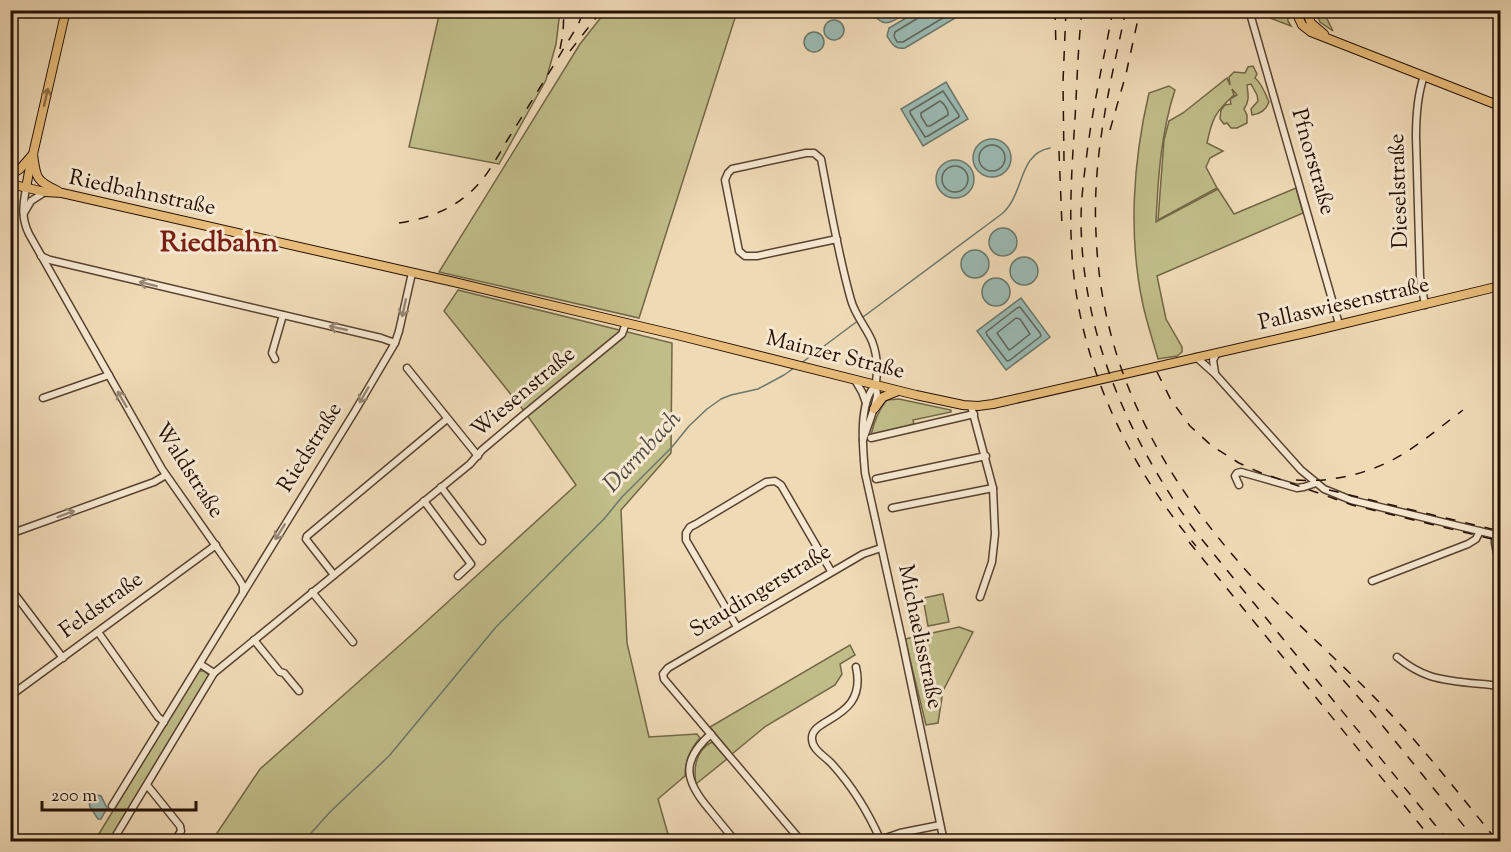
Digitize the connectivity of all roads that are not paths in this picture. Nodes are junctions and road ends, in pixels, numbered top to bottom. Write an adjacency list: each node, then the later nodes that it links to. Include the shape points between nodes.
1 (66, 10): 8 (main road, one-way to 1)
2 (1249, 10): 23 (street, Pfnorstraße)
3 (1296, 10): 5 (main road, via 1304,27)
4 (1306, 10): 5 (main road, via 1313,25)
5 (1330, 38): 6 (main road)
6 (1424, 76): 7 (main road); 20 (street, Dieselstraße, via 1416,137 1420,277)
7 (1500, 106)
8 (33, 154): 9 (main road); 11 (main road); 13 (main road, via 38,178)
9 (10, 176)
10 (10, 184): 11 (main road, Riedbahnstraße)
11 (26, 188): 12 (main road, Riedbahnstraße); 14 (street, Waldstraße)
12 (45, 192): 13 (main road, Riedbahnstraße); 14 (street, via 31,201)
13 (62, 193): 17 (main road, Riedbahnstraße)
14 (23, 216): 16 (street, Waldstraße)
15 (837, 239): 15 (street, via 821,159 814,153 728,173 725,180 739,251 745,256); 32 (street, via 851,302 874,349 878,371)
16 (41, 256): 21 (street, one-way to 16); 30 (street, Waldstraße)
17 (412, 273): 18 (main road, Riedbahnstraße); 24 (street, Riedstraße, one-way to 24)
18 (442, 279): 22 (main road, Mainzer Straße)
19 (1500, 286): 20 (main road, Pallaswiesenstraße)
20 (1425, 305): 23 (main road, Pallaswiesenstraße)
21 (283, 315): 24 (street, one-way to 21); 27 (street, via 272,353)
22 (626, 323): 31 (main road, Mainzer Straße); 41 (street, Wiesenstraße, via 622,334)
23 (1339, 324): 25 (main road, Pallaswiesenstraße)
24 (395, 343): 58 (street, Riedstraße, one-way to 58)
25 (1217, 353): 26 (main road, Pallaswiesenstraße); 29 (street)
26 (1196, 357): 29 (street); 37 (main road, Mainzer Straße)
27 (275, 359)
28 (407, 368): 38 (street)
29 (1215, 374): 45 (street)
30 (109, 375): 34 (street); 43 (street, Waldstraße, one-way to 30)
31 (855, 380): 32 (main road, Mainzer Straße); 35 (street)
32 (875, 386): 33 (main road, Mainzer Straße); 35 (street, Michaelisstraße); 36 (street, Michaelisstraße)
33 (899, 391): 36 (main road, via 883,397); 37 (main road, Mainzer Straße)
34 (43, 398)
35 (866, 403): 40 (street, Michaelisstraße)
36 (874, 409): 40 (street, Michaelisstraße)
37 (972, 410): 39 (street); 42 (street)
38 (447, 419): 41 (street); 61 (street, via 307,536)
39 (871, 438)
40 (863, 440): 56 (street, Michaelisstraße)
41 (478, 456): 47 (street, Wiesenstraße)
42 (986, 456): 44 (street); 48 (street)
43 (166, 475): 52 (street, one-way to 43); 55 (street, Waldstraße)
44 (876, 479)
45 (1316, 483): 46 (street, via 1297,488 1243,472 1235,477); 51 (street, via 1351,500)
46 (1239, 485)
47 (441, 487): 49 (street, Wiesenstraße); 54 (street)
48 (993, 488): 50 (street); 67 (street, via 992,562)
49 (424, 501): 61 (street, Wiesenstraße); 62 (street, via 471,564)
50 (892, 508)
51 (1480, 531): 53 (street); 63 (street, via 1468,544)
52 (10, 534)
53 (1498, 536): 57 (street, via 1495,543)
54 (482, 541)
55 (216, 545): 60 (street, Waldstraße); 69 (street, Feldstraße)
56 (881, 548): 59 (street, Staudingerstraße); 84 (street, Michaelisstraße)
57 (1500, 567)
58 (255, 572): 60 (street); 66 (street, Riedstraße)
59 (831, 572): 68 (street, Staudingerstraße); 68 (street, via 781,485 766,482 686,533 686,540)
60 (236, 573): 66 (street, Waldstraße)
61 (334, 575): 65 (street, Wiesenstraße)
62 (458, 576)
63 (1372, 581)
64 (10, 588): 73 (street)
65 (312, 592): 70 (street, Wiesenstraße); 71 (street)
66 (243, 593): 74 (street, Riedstraße)
67 (980, 597)
68 (737, 627): 81 (street, Staudingerstraße, via 663,674)
69 (98, 632): 73 (street, Feldstraße); 80 (street)
70 (254, 640): 76 (street, Wiesenstraße); 78 (street)
71 (353, 642)
72 (1397, 657): 77 (street, via 1431,676)
73 (63, 658): 79 (street, Feldstraße)
74 (200, 664): 76 (street); 80 (street, Riedstraße)
75 (856, 667): 85 (street, via 859,683 852,702 815,730 812,742 849,785)
76 (214, 674): 82 (street, Wiesenstraße)
77 (1500, 686)
78 (299, 691)
79 (10, 696)
80 (164, 722): 83 (street, Riedstraße)
81 (711, 734): 88 (street, via 692,758 691,782); 89 (street)
82 (147, 785): 86 (street, Wiesenstraße); 87 (street, via 180,826)
83 (112, 806)
84 (940, 825): 85 (street); 90 (street, Michaelisstraße)
85 (877, 840)
86 (112, 842)
87 (174, 842)
88 (736, 842)
89 (802, 842)
90 (944, 842)

